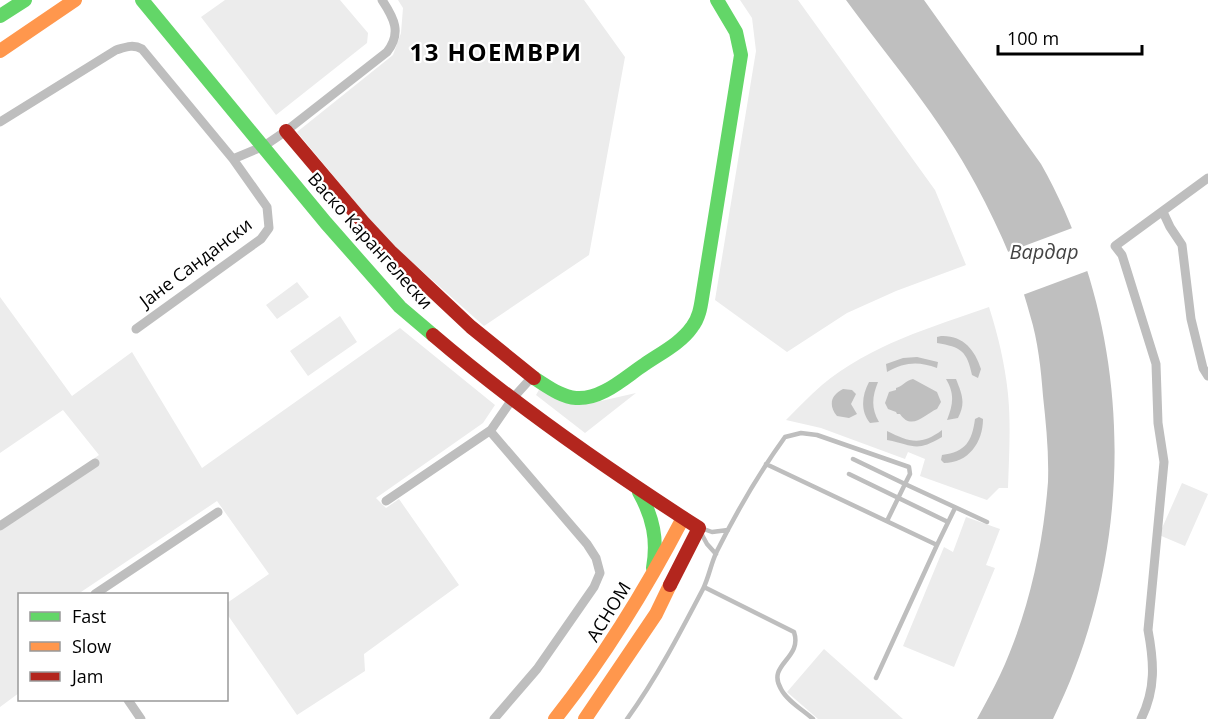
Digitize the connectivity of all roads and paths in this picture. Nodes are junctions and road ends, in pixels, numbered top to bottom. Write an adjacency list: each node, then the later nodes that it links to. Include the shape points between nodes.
1 (25, 0): 6 (street)
2 (75, 0): 7 (street)
3 (142, 0): 10 (street, Васко Карангелески)
4 (382, 0): 9 (street, via 395,22 397,33 391,47)
5 (717, 0): 16 (street, via 735,27 741,55 695,323 674,344 592,396 574,398 560,394)
6 (0, 16)
7 (0, 51)
8 (0, 122): 11 (street, Јане Сандански, via 116,50 132,46 142,49)
9 (286, 131): 10 (street); 16 (street, via 374,235)
10 (264, 146): 11 (street); 17 (street, Васко Карангелески, via 400,307)
11 (233, 159): 14 (street, Јане Сандански, via 267,207 270,228 261,239)
12 (1208, 178): 13 (street)
13 (1163, 212): 15 (street, via 1182,245 1191,318); 49 (street, via 1115,246 1122,255 1156,364 1164,462 1148,630 1154,680)
14 (136, 328)
15 (1208, 376)
16 (532, 377): 17 (street)
17 (513, 398): 18 (street); 24 (street, Васко Карангелески)
18 (490, 431): 26 (street); 44 (street, via 587,544 600,573 537,669)
19 (853, 459): 23 (lane)
20 (95, 463): 33 (street)
21 (766, 464): 23 (lane, via 785,437 801,433 818,435 909,467); 30 (lane); 35 (lane)
22 (849, 474): 25 (lane)
23 (905, 484): 25 (lane); 27 (lane)
24 (637, 488): 29 (street, Васко Карангелески); 38 (street, via 656,528 655,558)
25 (898, 499): 30 (lane); 31 (lane)
26 (386, 501)
27 (955, 508): 31 (lane); 32 (lane)
28 (218, 512): 40 (street)
29 (683, 518): 34 (street, Васко Карангелески); 38 (street, АСНОМ)
30 (887, 522): 36 (lane)
31 (948, 522): 36 (lane)
32 (987, 522)
33 (0, 526)
34 (699, 528): 35 (lane, via 712,532); 37 (lane); 46 (street, via 656,614)
35 (728, 530): 37 (lane)
36 (937, 545): 41 (lane)
37 (716, 554): 39 (lane)
38 (647, 587): 45 (street, АСНОМ, via 602,658)
39 (704, 587): 47 (lane); 48 (lane, via 794,632 796,646 779,670 778,680 783,693)
40 (96, 593)
41 (876, 678)
42 (129, 701): 43 (street)
43 (141, 719)
44 (494, 719)
45 (555, 719)
46 (585, 719)
47 (627, 719)
48 (813, 719)
49 (1141, 719)

